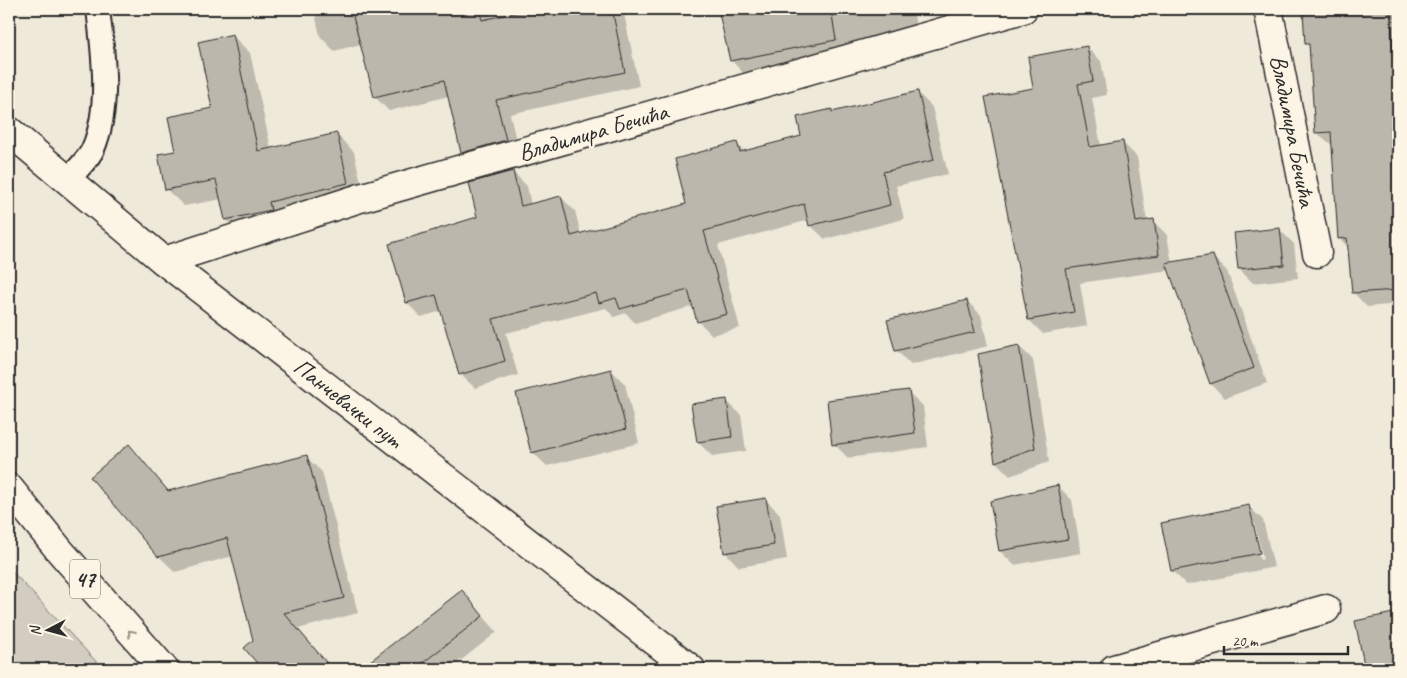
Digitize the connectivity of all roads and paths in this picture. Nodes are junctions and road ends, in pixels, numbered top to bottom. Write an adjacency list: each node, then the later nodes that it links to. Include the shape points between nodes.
1 (98, 9): 5 (lane, via 103,118 92,151)
2 (1024, 9): 7 (street, Владимира Бечића, via 360,198)
3 (1268, 9): 6 (street, Владимира Бечића)
4 (9, 131): 5 (street, Панчевачки пут)
5 (69, 179): 7 (street, Панчевачки пут)
6 (1318, 253)
7 (164, 261): 11 (street, Панчевачки пут)
8 (9, 488): 10 (street, 47, one-way to 8)
9 (1326, 609): 12 (street)
10 (164, 669)
11 (691, 669)
12 (1114, 669)

